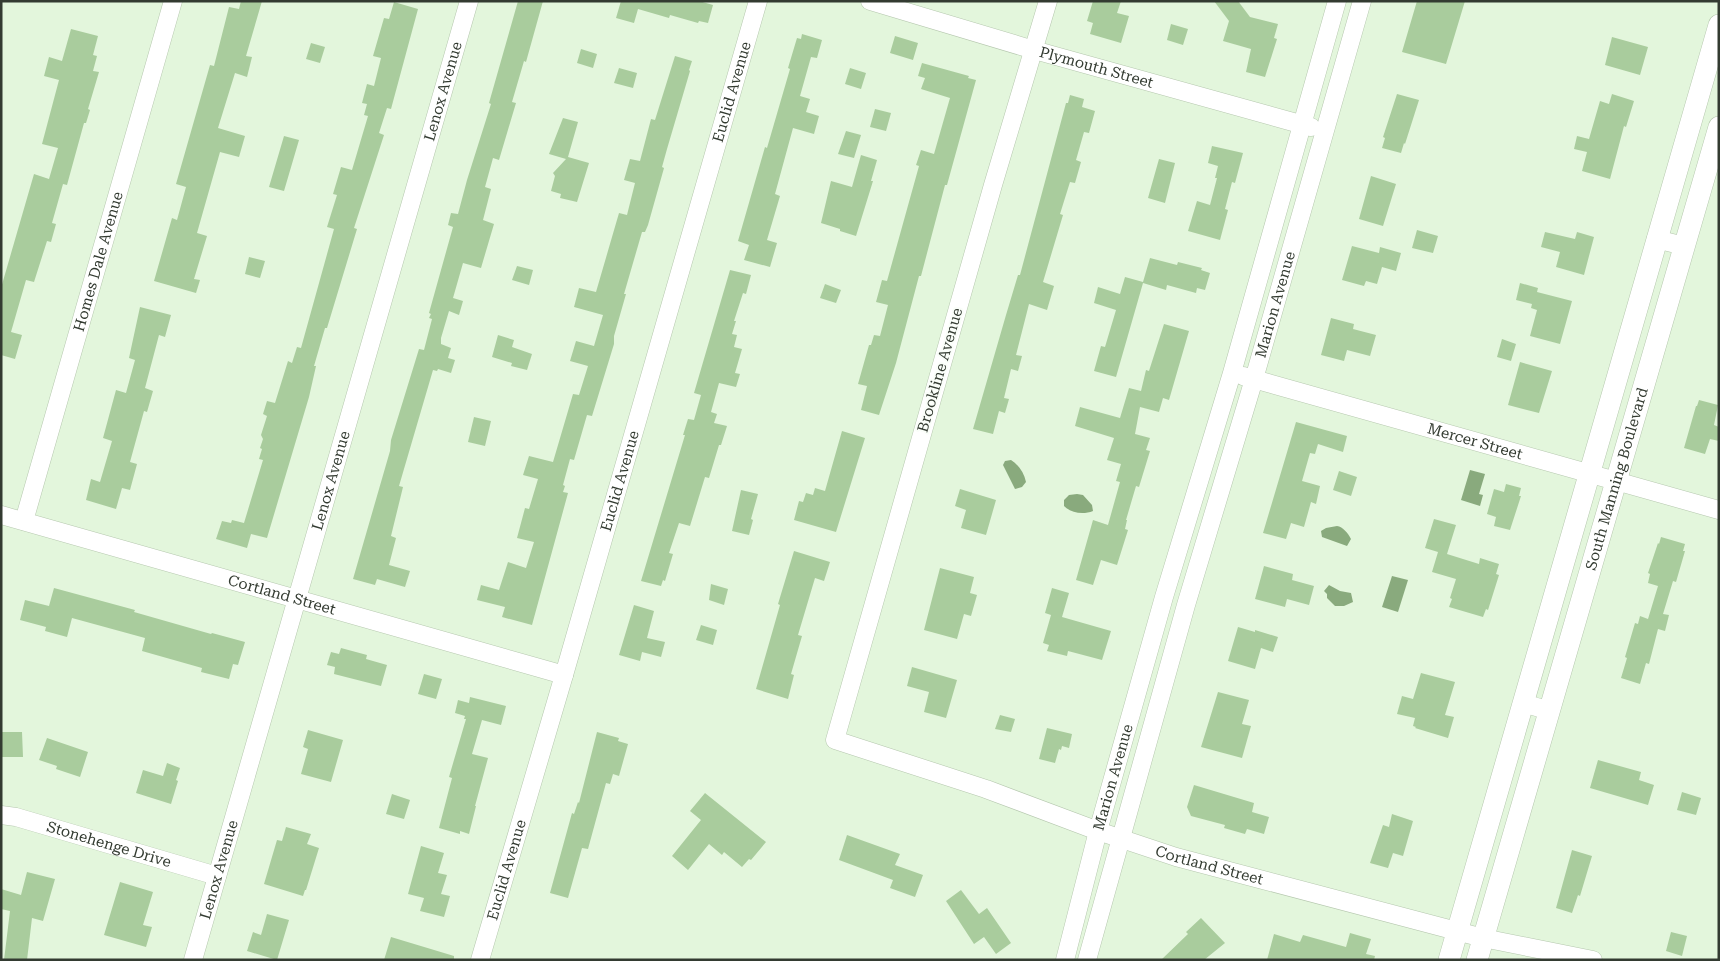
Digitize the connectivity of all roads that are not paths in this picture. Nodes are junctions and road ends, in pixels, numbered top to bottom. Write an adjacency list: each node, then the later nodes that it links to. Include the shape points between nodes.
1 (173, 1): 21 (street, Homes Dale Avenue)
2 (469, 1): 23 (street, Lenox Avenue)
3 (758, 1): 25 (street, Euclid Avenue)
4 (870, 1): 9 (street, Plymouth Street)
5 (1048, 1): 9 (street, Brookline Avenue)
6 (1337, 1): 10 (street, Marion Avenue)
7 (1362, 1): 12 (street, Marion Avenue)
8 (1718, 29): 13 (street, South Manning Boulevard)
9 (1034, 50): 10 (street, Plymouth Street); 28 (street, Brookline Avenue)
10 (1302, 124): 12 (street, Plymouth Street); 15 (street, Marion Avenue)
11 (1719, 127): 14 (street, South Manning Boulevard)
12 (1324, 130): 16 (street, Marion Avenue)
13 (1656, 239): 14 (street); 17 (street, South Manning Boulevard)
14 (1684, 246): 18 (street, South Manning Boulevard)
15 (1232, 373): 16 (street, Mercer Street); 22 (street, Marion Avenue)
16 (1254, 379): 17 (street, Mercer Street); 24 (street, Marion Avenue)
17 (1589, 473): 18 (street, Mercer Street); 26 (street, South Manning Boulevard)
18 (1617, 481): 19 (street, Mercer Street); 27 (street, South Manning Boulevard)
19 (1719, 510)
20 (1, 515): 21 (street, Cortland Street)
21 (24, 521): 23 (street, Cortland Street)
22 (1164, 597): 24 (street); 30 (street, Marion Avenue)
23 (298, 599): 25 (street, Cortland Street); 32 (street, Lenox Avenue)
24 (1186, 605): 31 (street, Marion Avenue)
25 (564, 675): 36 (street, Euclid Avenue)
26 (1524, 703): 27 (street); 33 (street, South Manning Boulevard)
27 (1550, 711): 34 (street, South Manning Boulevard)
28 (835, 740): 30 (street, Cortland Street, via 986,789)
29 (1, 815): 32 (street, Stonehenge Drive)
30 (1098, 831): 31 (street, Cortland Street); 37 (street, Marion Avenue)
31 (1120, 838): 33 (street, Cortland Street, via 1176,858); 38 (street, Marion Avenue)
32 (217, 876): 35 (street, Lenox Avenue)
33 (1457, 932): 34 (street, Cortland Street); 39 (street, South Manning Boulevard)
34 (1483, 938): 40 (street, South Manning Boulevard); 41 (street, Cortland Street)
35 (193, 960)
36 (480, 960)
37 (1065, 960)
38 (1087, 960)
39 (1449, 960)
40 (1477, 960)
41 (1593, 960)

